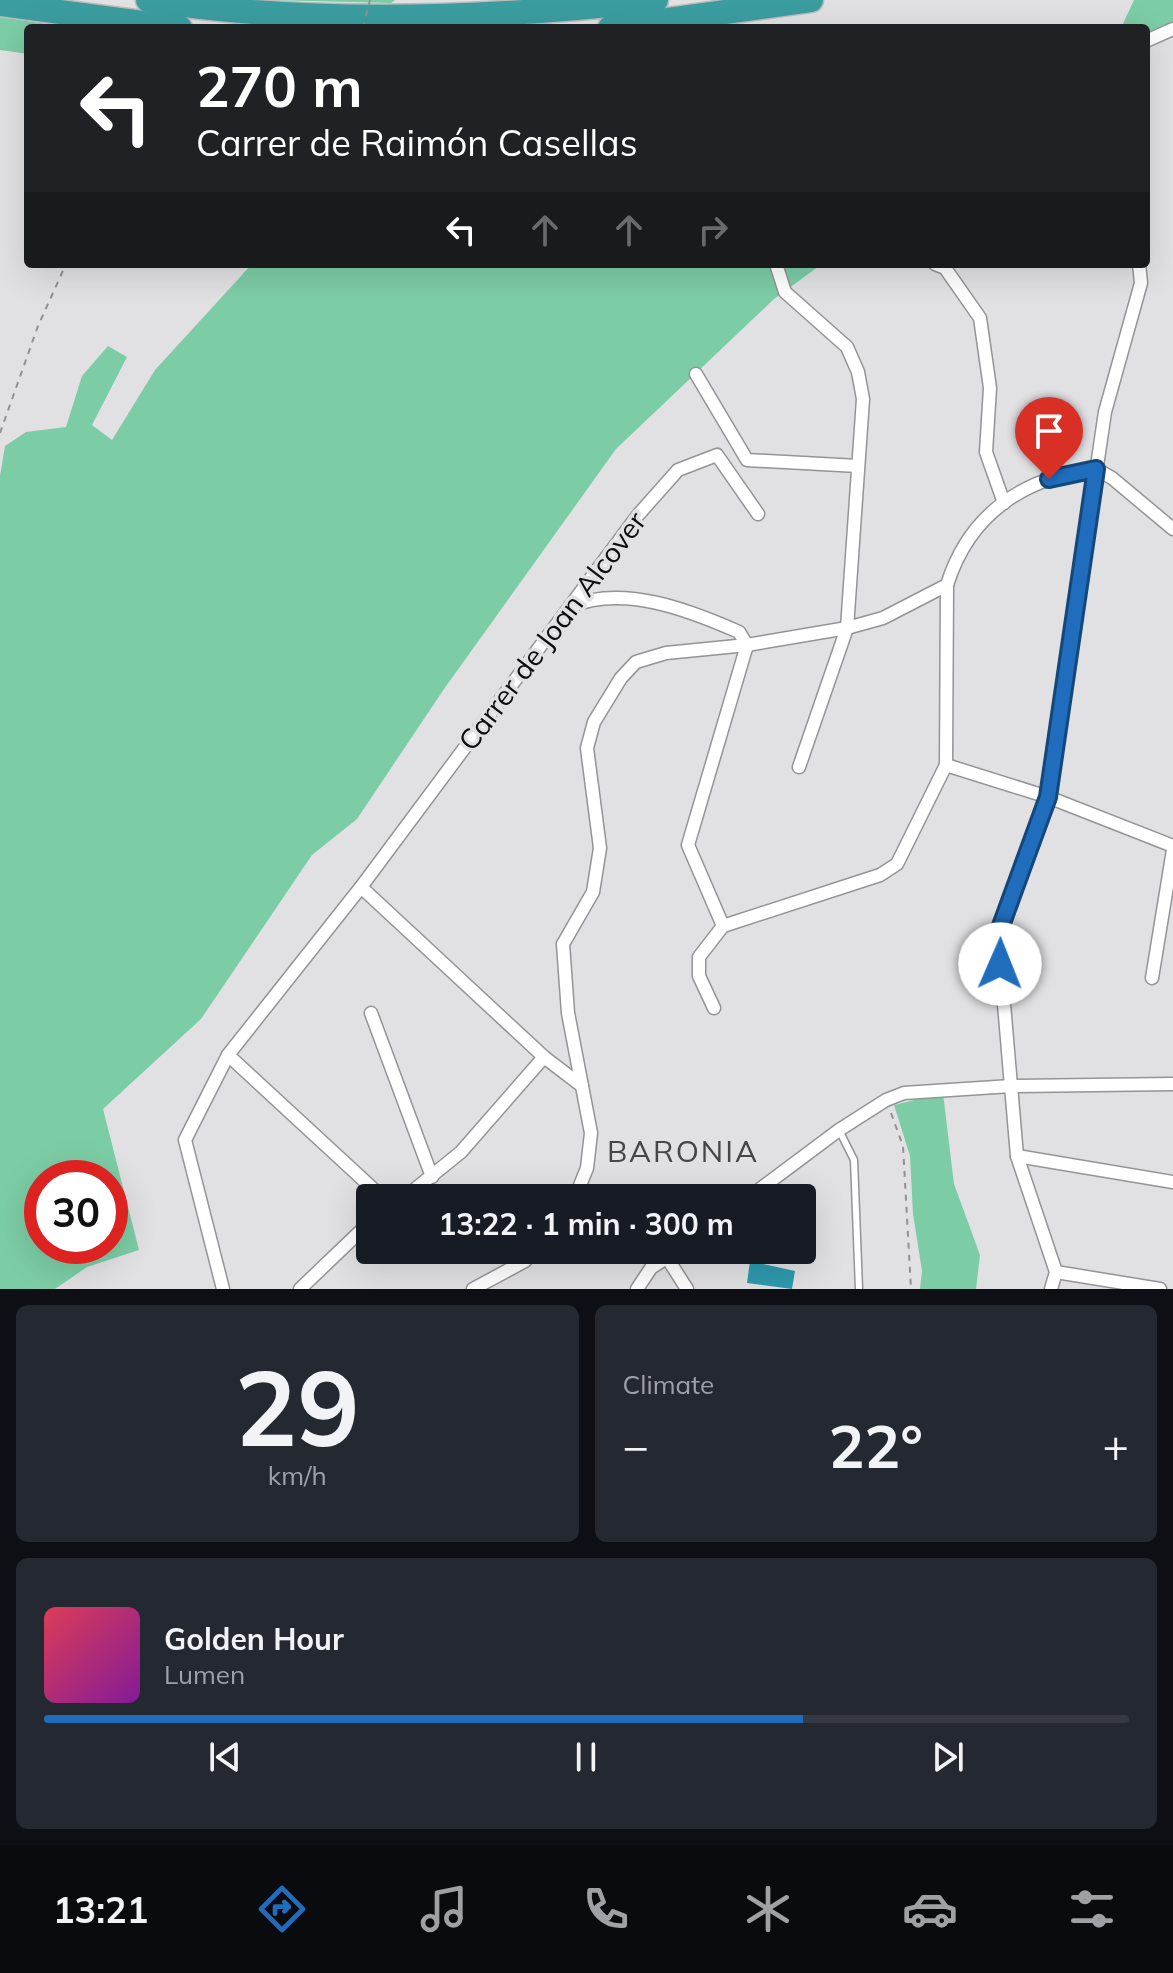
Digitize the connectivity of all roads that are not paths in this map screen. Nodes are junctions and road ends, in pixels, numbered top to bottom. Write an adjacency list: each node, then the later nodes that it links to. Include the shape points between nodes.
1 (148, 0): 2 (highway, via 400,16)
2 (656, 0)
3 (811, 0): 6 (highway)
4 (0, 4): 5 (highway)
5 (150, 24)
6 (639, 24)
7 (1173, 29): 8 (street)
8 (1150, 39)
9 (777, 268): 13 (street, via 785,292 847,347 858,372 863,399)
10 (945, 268): 15 (street, via 980,318 990,388 986,452)
11 (1139, 268): 14 (street, via 1141,283 1105,412)
12 (696, 374): 13 (street, via 747,460)
13 (858, 466): 20 (street)
14 (1096, 469): 15 (street, via 1065,473); 17 (street); 24 (street)
15 (1004, 503): 18 (street, via 984,516)
16 (758, 514): 19 (street, Carrer de Joan Alcover, via 717,455 678,470)
17 (1173, 529)
18 (947, 585): 20 (street, via 883,618); 22 (street)
19 (567, 609): 21 (street, via 585,600 665,604 739,632); 26 (street, Carrer de Joan Alcover)
20 (847, 628): 21 (street); 23 (street)
21 (747, 645): 27 (street, via 688,845); 34 (street, via 666,653 636,662 594,722 587,748 600,848 593,892 563,944 568,1013)
22 (946, 765): 24 (street); 27 (street, via 897,864 880,875)
23 (799, 767)
24 (1048, 797): 25 (street); 35 (street, via 998,934)
25 (1173, 848): 28 (street)
26 (361, 887): 31 (street, Carrer de Joan Alcover); 32 (street)
27 (723, 926): 29 (street, via 699,957 699,976)
28 (1152, 978)
29 (714, 1008)
30 (371, 1013): 38 (street)
31 (228, 1055): 40 (street); 49 (street, Carrer de Joan Alcover, via 185,1140)
32 (544, 1057): 34 (street); 38 (street, via 461,1152)
33 (1173, 1084): 35 (street)
34 (582, 1086): 42 (street, via 591,1133)
35 (1011, 1086): 36 (street, via 904,1093); 37 (street)
36 (839, 1130): 43 (street); 54 (lane, via 854,1160)
37 (1017, 1156): 39 (street); 48 (street)
38 (432, 1177): 41 (street)
39 (1173, 1182)
40 (368, 1184)
41 (423, 1184)
42 (581, 1184)
43 (767, 1184)
44 (356, 1235): 50 (street)
45 (519, 1264): 51 (street)
46 (656, 1264): 52 (street)
47 (676, 1264): 53 (street)
48 (1056, 1272): 55 (street); 56 (street)
49 (223, 1289)
50 (300, 1289)
51 (473, 1289)
52 (637, 1289)
53 (687, 1289)
54 (859, 1289)
55 (1051, 1289)
56 (1160, 1289)

